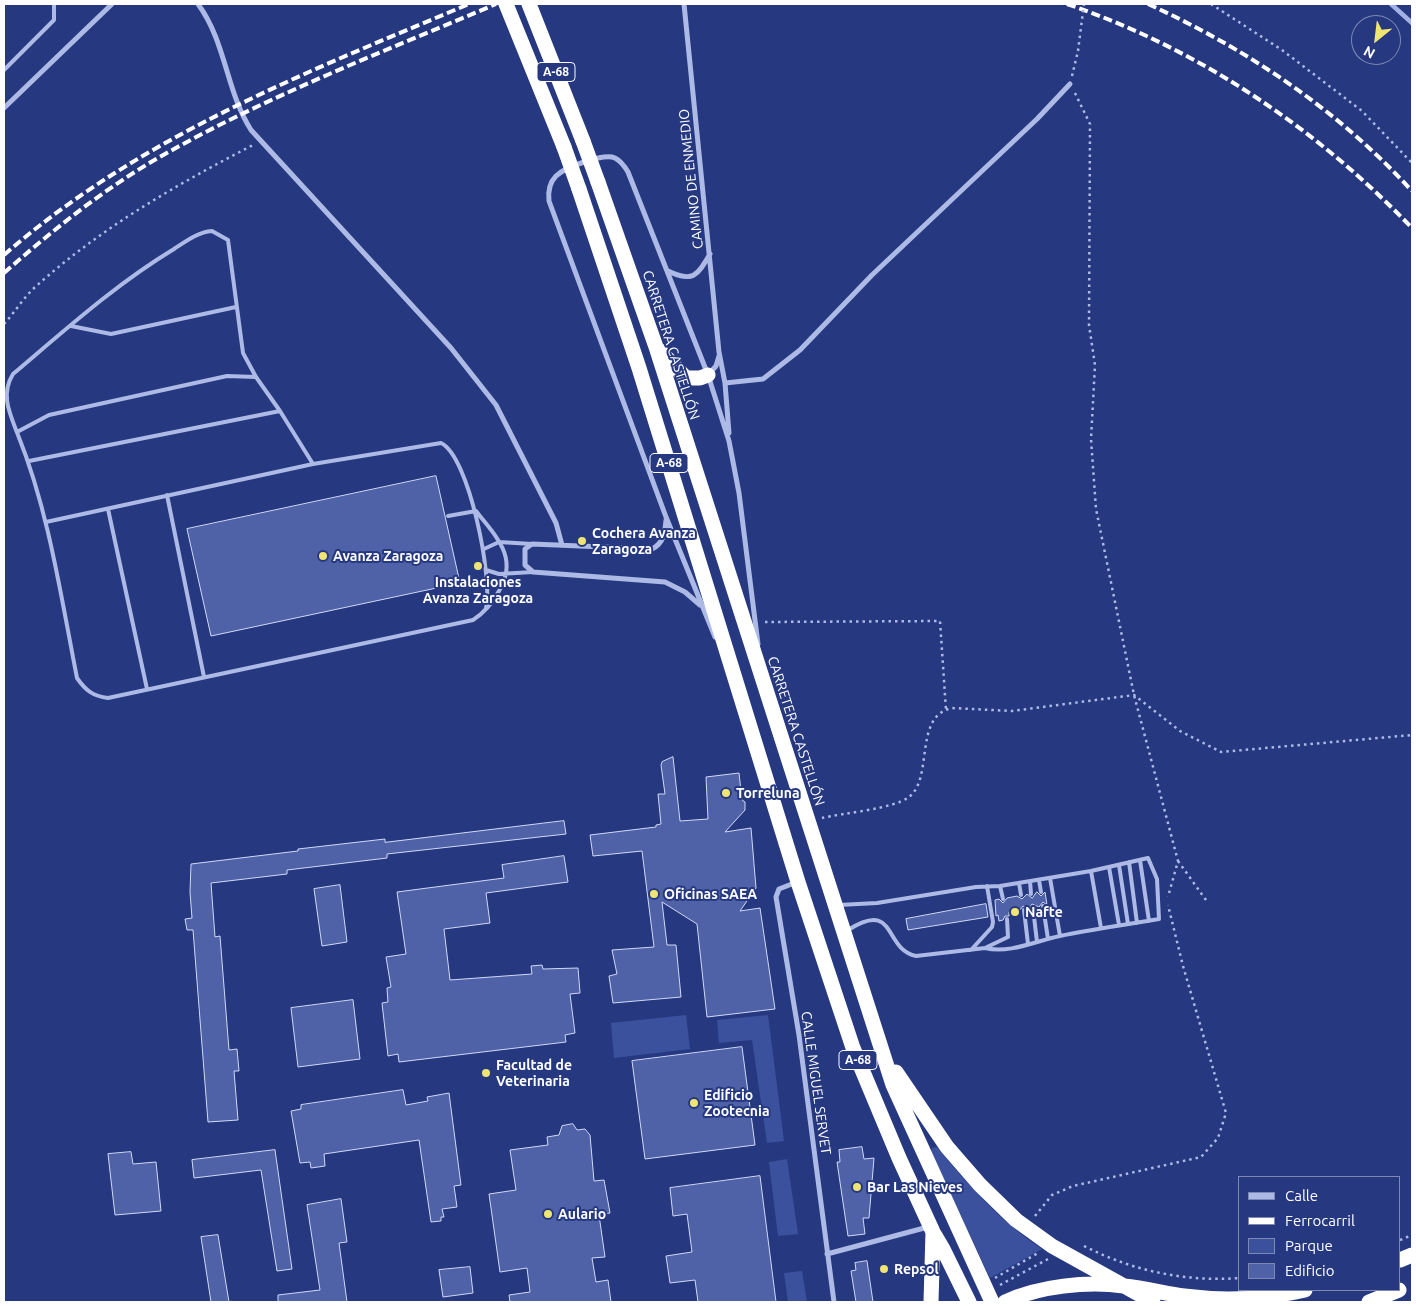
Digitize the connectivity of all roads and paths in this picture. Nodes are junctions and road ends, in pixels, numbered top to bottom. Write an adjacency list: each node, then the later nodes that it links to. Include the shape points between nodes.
1 (54, 4): 9 (lane, via 54,20)
2 (112, 4): 11 (street)
3 (198, 4): 12 (street, via 216,37 248,126)
4 (529, 4): 19 (highway, CARRETERA CASTELLÓN / A-68, bridge, via 583,141)
5 (684, 4): 14 (street, CAMINO DE ENMEDIO)
6 (1084, 4): 10 (path, bridge)
7 (1211, 4): 13 (path, via 1282,50 1362,111)
8 (508, 8): 51 (highway, CARRETERA CASTELLÓN / A-68, bridge, via 579,189)
9 (4, 70)
10 (1070, 84): 23 (street, via 872,275 800,350 763,378); 48 (path, via 1090,124 1089,325 1095,365 1091,439 1096,509)
11 (4, 108)
12 (260, 141): 17 (path, via 130,213 32,291); 37 (street, via 451,348 496,405 556,523)
13 (1412, 163)
14 (710, 253): 15 (street, via 699,272 690,278); 20 (street, CAMINO DE ENMEDIO)
15 (668, 271): 21 (street, CARRETERA CASTELLÓN); 33 (street, CARRETERA CASTELLÓN, via 628,172 618,159 599,157 557,175 548,190 549,201)
16 (236, 307): 18 (lane, via 111,334); 18 (lane, via 228,240 212,230 152,263); 22 (lane, via 243,353)
17 (4, 324)
18 (70, 326): 25 (lane, via 9,380 6,399)
19 (656, 347): 21 (highway, via 686,378); 46 (highway, CARRETERA CASTELLÓN / A-68, via 748,638)
20 (720, 352): 21 (street, via 716,366); 23 (street, CAMINO DE ENMEDIO)
21 (708, 375): 26 (street, CAMINO DE ENMEDIO)
22 (256, 377): 24 (lane); 25 (lane, via 227,376 50,415)
23 (725, 383): 26 (street, CAMINO DE ENMEDIO)
24 (280, 411): 27 (lane); 28 (lane)
25 (18, 432): 27 (lane)
26 (729, 440): 44 (street, CAMINO DE ENMEDIO)
27 (29, 462): 34 (lane)
28 (312, 464): 29 (lane); 31 (lane, via 441,443 452,452)
29 (167, 495): 30 (lane); 45 (lane)
30 (108, 509): 34 (lane); 47 (lane)
31 (476, 511): 32 (lane); 35 (lane); 38 (lane)
32 (448, 516)
33 (666, 517): 37 (street, via 663,538 652,549); 42 (street, CARRETERA CASTELLÓN)
34 (46, 522): 47 (lane, via 77,678 85,690 98,697 108,698)
35 (499, 542): 36 (lane); 38 (lane); 41 (lane, via 507,560)
36 (532, 544): 37 (street); 40 (street, via 524,556 527,568)
37 (562, 546)
38 (484, 548): 39 (lane)
39 (486, 570): 41 (lane); 43 (lane, via 489,588)
40 (533, 572): 41 (lane); 42 (street, via 665,582 685,592)
41 (507, 574): 43 (lane, via 501,589)
42 (702, 608): 51 (street, CARRETERA CASTELLÓN)
43 (485, 610): 45 (lane, via 467,623)
44 (755, 622): 46 (street, CAMINO DE ENMEDIO); 49 (path, via 940,622)
45 (204, 677): 47 (lane)
46 (764, 679): 52 (highway, CARRETERA CASTELLÓN / A-68)
47 (147, 689)
48 (1134, 695): 49 (path, via 1012,711); 50 (path, via 1180,731 1221,752); 54 (path)
49 (946, 710): 52 (path, via 934,720 930,729 918,782 909,797 892,804)
50 (1412, 735)
51 (756, 739): 62 (highway, CARRETERA CASTELLÓN / A-68)
52 (809, 821): 71 (highway, CARRETERA CASTELLÓN / A-68)
53 (1140, 860): 55 (lane); 76 (lane); 76 (lane, via 1148,858 1157,879 1159,919)
54 (1178, 861): 70 (path); 89 (path, via 1167,900 1226,1113 1218,1138 1201,1157 1073,1186 1052,1195)
55 (1129, 862): 56 (lane); 77 (lane)
56 (1119, 864): 57 (lane); 78 (lane)
57 (1109, 867): 58 (lane); 79 (lane)
58 (1091, 871): 59 (lane); 80 (lane)
59 (1050, 878): 60 (lane); 82 (lane)
60 (1039, 880): 61 (lane); 66 (lane)
61 (1030, 881): 63 (lane); 67 (lane)
62 (798, 882): 90 (highway, CARRETERA CASTELLÓN / A-68, via 853,1048); 93 (street, CALLE MIGUEL SERVET, via 777,892)
63 (1019, 883): 65 (lane); 68 (lane)
64 (987, 886): 65 (lane); 71 (lane, via 885,902); 87 (lane, via 992,927)
65 (1000, 886): 69 (lane)
66 (1041, 892)
67 (1031, 894)
68 (1021, 895)
69 (1003, 899)
70 (1206, 900)
71 (835, 906): 81 (highway, CARRETERA CASTELLÓN / A-68)
72 (1043, 906): 83 (lane)
73 (1033, 908): 84 (lane)
74 (1024, 910): 85 (lane)
75 (1007, 919): 86 (lane, via 1008,937)
76 (1148, 921): 77 (lane)
77 (1137, 923): 78 (lane)
78 (1128, 924): 79 (lane)
79 (1119, 925): 80 (lane)
80 (1101, 928): 82 (lane)
81 (844, 932): 87 (lane, via 860,922 873,919 888,929 909,955); 88 (highway, CARRETERA CASTELLÓN / A-68)
82 (1060, 936): 83 (lane)
83 (1048, 939): 84 (lane)
84 (1037, 942): 85 (lane)
85 (1028, 944): 86 (lane, via 995,950)
86 (985, 948): 87 (lane)
87 (971, 950)
88 (884, 1052): 89 (highway, via 947,1147 980,1185); 98 (highway, CARRETERA CASTELLÓN / A-68, via 907,1118)
89 (1026, 1228): 92 (highway)
90 (931, 1229): 93 (street); 100 (highway); 101 (highway, CARRETERA CASTELLÓN / A-68)
91 (1045, 1250): 98 (path)
92 (1063, 1252): 94 (path, via 1081,1244 1111,1260 1178,1277); 95 (highway); 98 (path)
93 (827, 1254): 99 (street, CALLE MIGUEL SERVET)
94 (1238, 1278)
95 (1122, 1286): 96 (highway, via 1207,1297 1244,1298); 102 (highway, via 1074,1286); 103 (highway)
96 (1297, 1291)
97 (1397, 1291): 104 (highway)
98 (989, 1292)
99 (834, 1302)
100 (931, 1302)
101 (969, 1302)
102 (1005, 1302)
103 (1154, 1302)
104 (1369, 1302)

